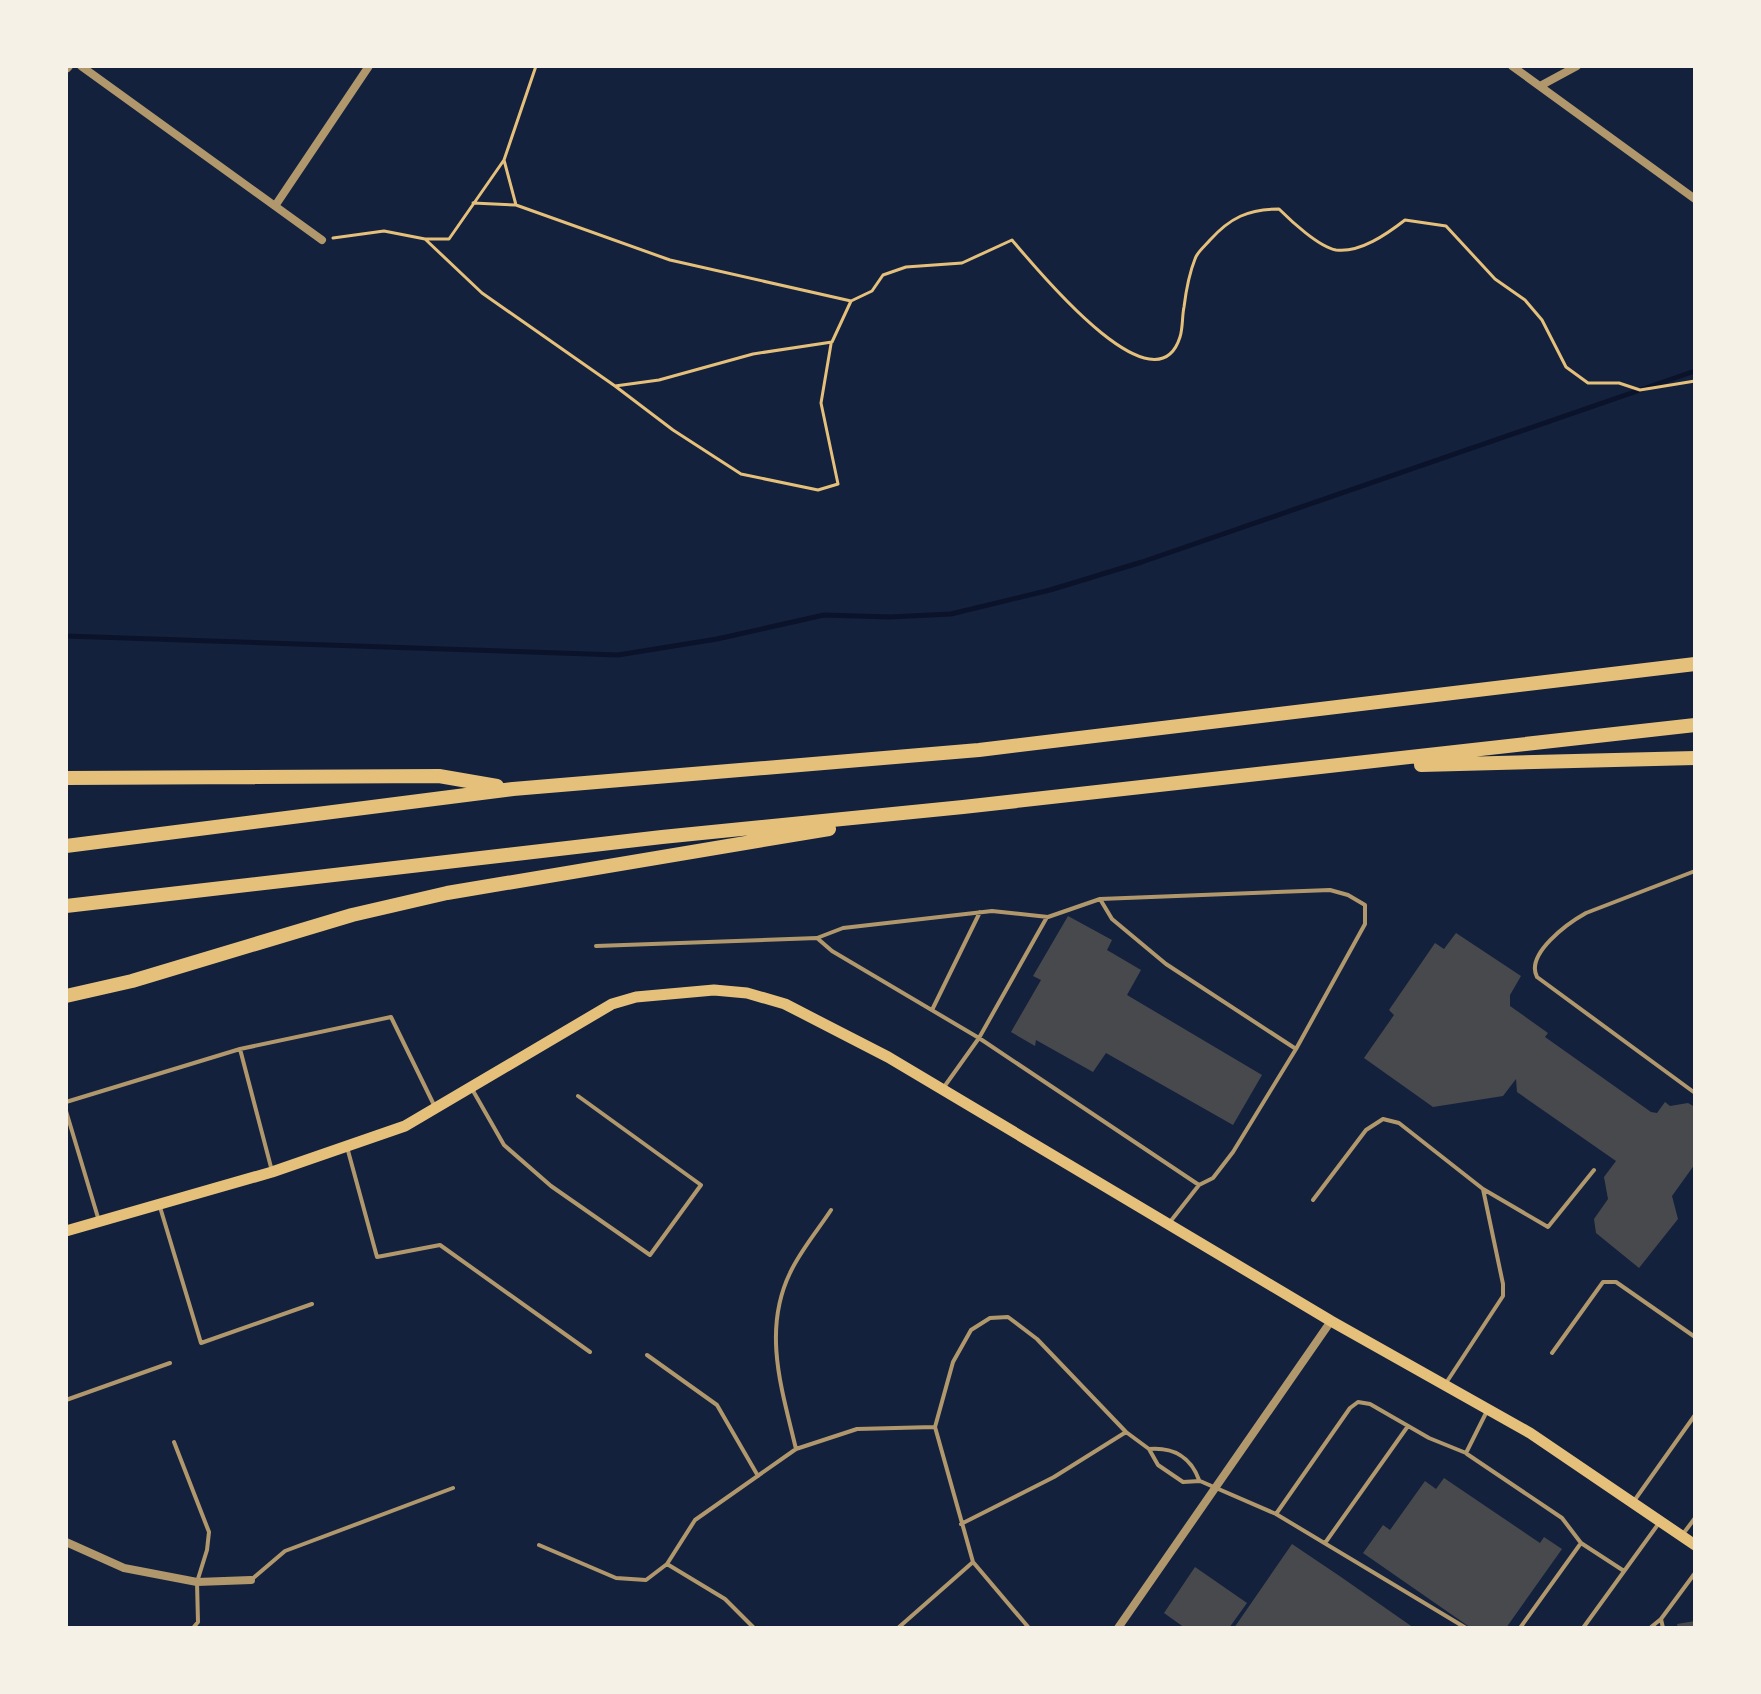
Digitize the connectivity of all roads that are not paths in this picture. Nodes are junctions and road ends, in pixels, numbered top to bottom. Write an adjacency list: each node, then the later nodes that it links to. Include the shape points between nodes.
1 (81, 66): 7 (street)
2 (369, 66): 7 (street)
3 (1512, 66): 5 (street)
4 (1577, 66): 5 (street)
5 (1540, 86): 6 (street)
6 (1695, 199)
7 (275, 206): 8 (street)
8 (322, 240)
9 (1695, 664): 14 (highway, via 979,750)
10 (1695, 725): 12 (highway)
11 (1695, 758): 12 (highway)
12 (1317, 767): 15 (highway)
13 (66, 778): 14 (highway, via 439,776)
14 (513, 789): 16 (highway)
15 (963, 807): 19 (highway); 24 (highway, via 447,893)
16 (66, 846)
17 (1695, 871): 31 (lane, via 1569,922 1543,949 1534,972)
18 (1100, 899): 21 (lane); 28 (lane, via 1112,919 1166,964); 28 (lane, via 1330,890 1365,905 1365,924)
19 (66, 906)
20 (980, 912): 21 (lane); 22 (lane, via 843,928); 25 (lane)
21 (1048, 917): 26 (lane)
22 (817, 938): 23 (lane); 25 (lane)
23 (596, 946)
24 (66, 996)
25 (932, 1010): 26 (lane)
26 (979, 1038): 30 (lane); 39 (lane)
27 (240, 1049): 33 (lane); 34 (lane, via 391,1017); 38 (lane)
28 (1296, 1049): 39 (lane, via 1233,1152 1213,1178)
29 (471, 1087): 30 (main road, via 612,1004 714,990 785,1004); 32 (lane, via 504,1145 551,1186 650,1255 701,1185); 34 (main road)
30 (943, 1089): 45 (main road)
31 (1695, 1093)
32 (578, 1096)
33 (66, 1102)
34 (435, 1108): 36 (main road, via 405,1126)
35 (66, 1111): 44 (lane)
36 (347, 1145): 38 (main road); 50 (lane, via 377,1257 440,1245)
37 (1594, 1170): 40 (lane, via 1548,1227)
38 (272, 1172): 42 (main road)
39 (1199, 1185): 45 (lane)
40 (1483, 1189): 41 (lane, via 1399,1123 1383,1119 1366,1130); 54 (lane, via 1503,1296)
41 (1313, 1200)
42 (160, 1205): 44 (main road); 47 (lane, via 201,1343)
43 (831, 1210): 62 (lane, via 790,1273 774,1327 777,1369)
44 (100, 1223): 46 (main road)
45 (1168, 1224): 48 (main road)
46 (66, 1231)
47 (312, 1304)
48 (1331, 1321): 54 (main road); 68 (street)
49 (1695, 1337): 51 (lane, via 1616,1282 1603,1282)
50 (590, 1352)
51 (1552, 1353)
52 (647, 1355): 65 (lane, via 717,1405)
53 (170, 1363): 55 (lane)
54 (1445, 1385): 56 (main road)
55 (66, 1400)
56 (1488, 1409): 64 (lane); 69 (main road)
57 (1695, 1415): 69 (lane)
58 (1408, 1426): 64 (lane); 70 (lane, via 1358,1402); 76 (lane)
59 (935, 1427): 60 (lane, via 953,1362 971,1330 990,1318 1008,1317 1037,1339); 62 (lane, via 857,1429); 73 (lane)
60 (1126, 1432): 63 (lane); 73 (lane, via 1054,1477)
61 (174, 1442): 85 (lane, via 209,1532)
62 (796, 1449): 65 (lane)
63 (1149, 1449): 66 (lane, via 1158,1465 1183,1482); 66 (lane, via 1168,1448 1194,1466)
64 (1466, 1453): 77 (lane, via 1562,1518)
65 (758, 1476): 81 (lane, via 695,1520)
66 (1200, 1481): 68 (lane)
67 (453, 1488): 84 (lane, via 285,1551)
68 (1215, 1488): 70 (lane); 91 (street)
69 (1633, 1503): 72 (main road)
70 (1276, 1514): 76 (lane)
71 (1695, 1518): 74 (lane)
72 (1660, 1521): 74 (main road); 82 (lane)
73 (961, 1524): 80 (lane)
74 (1682, 1536): 79 (main road)
75 (66, 1542): 85 (street, via 124,1568)
76 (1325, 1543): 92 (lane)
77 (1581, 1543): 82 (lane); 93 (lane)
78 (539, 1545): 81 (lane, via 616,1578 646,1580)
79 (1695, 1545)
80 (973, 1562): 89 (lane); 90 (lane)
81 (667, 1564): 88 (lane, via 725,1599)
82 (1624, 1571): 94 (lane)
83 (1695, 1573): 86 (lane)
84 (251, 1580): 85 (street)
85 (197, 1582): 87 (lane, via 198,1622)
86 (1661, 1619): 95 (lane); 96 (lane)
87 (193, 1628)
88 (754, 1628)
89 (898, 1628)
90 (1029, 1628)
91 (1118, 1628)
92 (1466, 1628)
93 (1520, 1628)
94 (1583, 1628)
95 (1650, 1628)
96 (1663, 1628)

